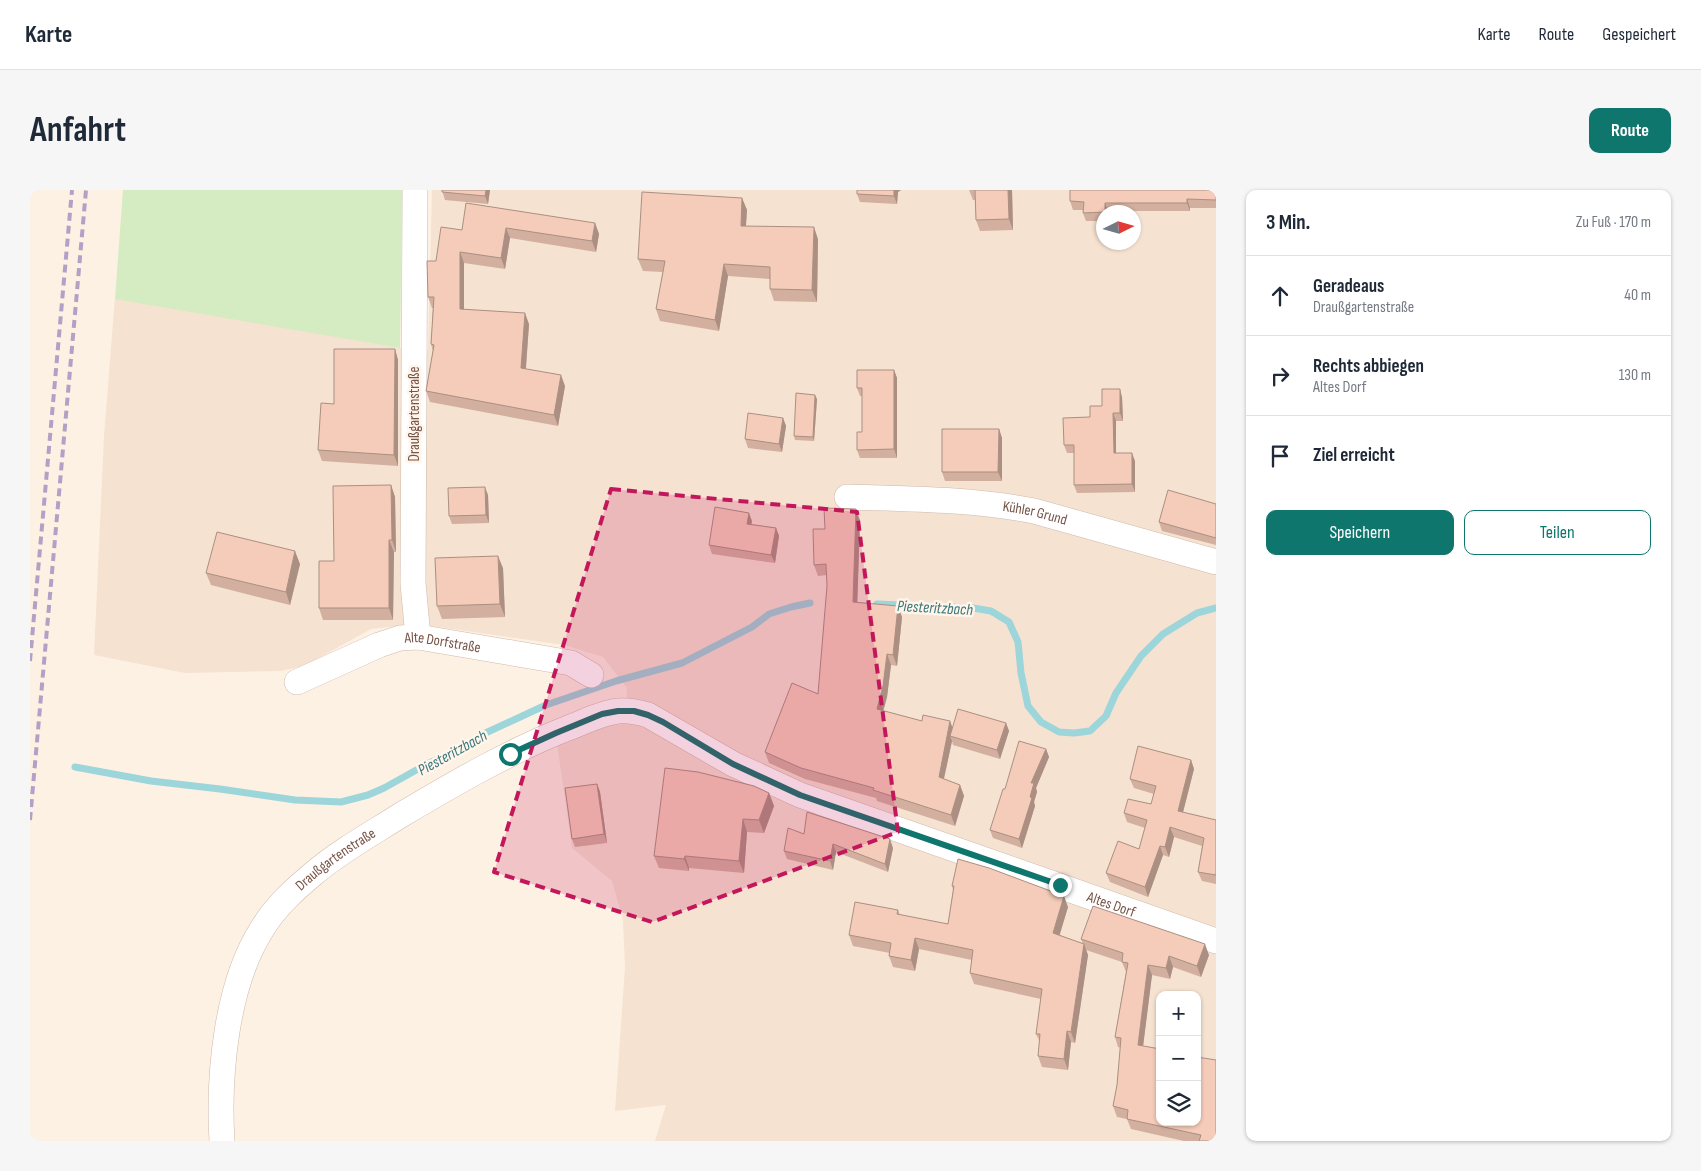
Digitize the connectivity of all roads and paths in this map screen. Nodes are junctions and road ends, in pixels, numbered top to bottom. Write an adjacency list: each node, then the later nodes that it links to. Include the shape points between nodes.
1 (415, 190): 4 (street, Draußgartenstraße, via 413,583)
2 (847, 497): 3 (street, Kühler Grund, via 1006,505 1034,510)
3 (1216, 562)
4 (418, 637): 5 (street, Alte Dorfstraße, via 571,663); 6 (street, Alte Dorfstraße, via 400,638 380,645)
5 (591, 675)
6 (297, 682)
7 (618, 711): 8 (street, Altes Dorf, via 648,715 733,764 808,798); 9 (street, Draußgartenstraße, via 518,750 434,796 332,859 276,909 250,952 232,1008 222,1079)
8 (1216, 941)
9 (222, 1141)

